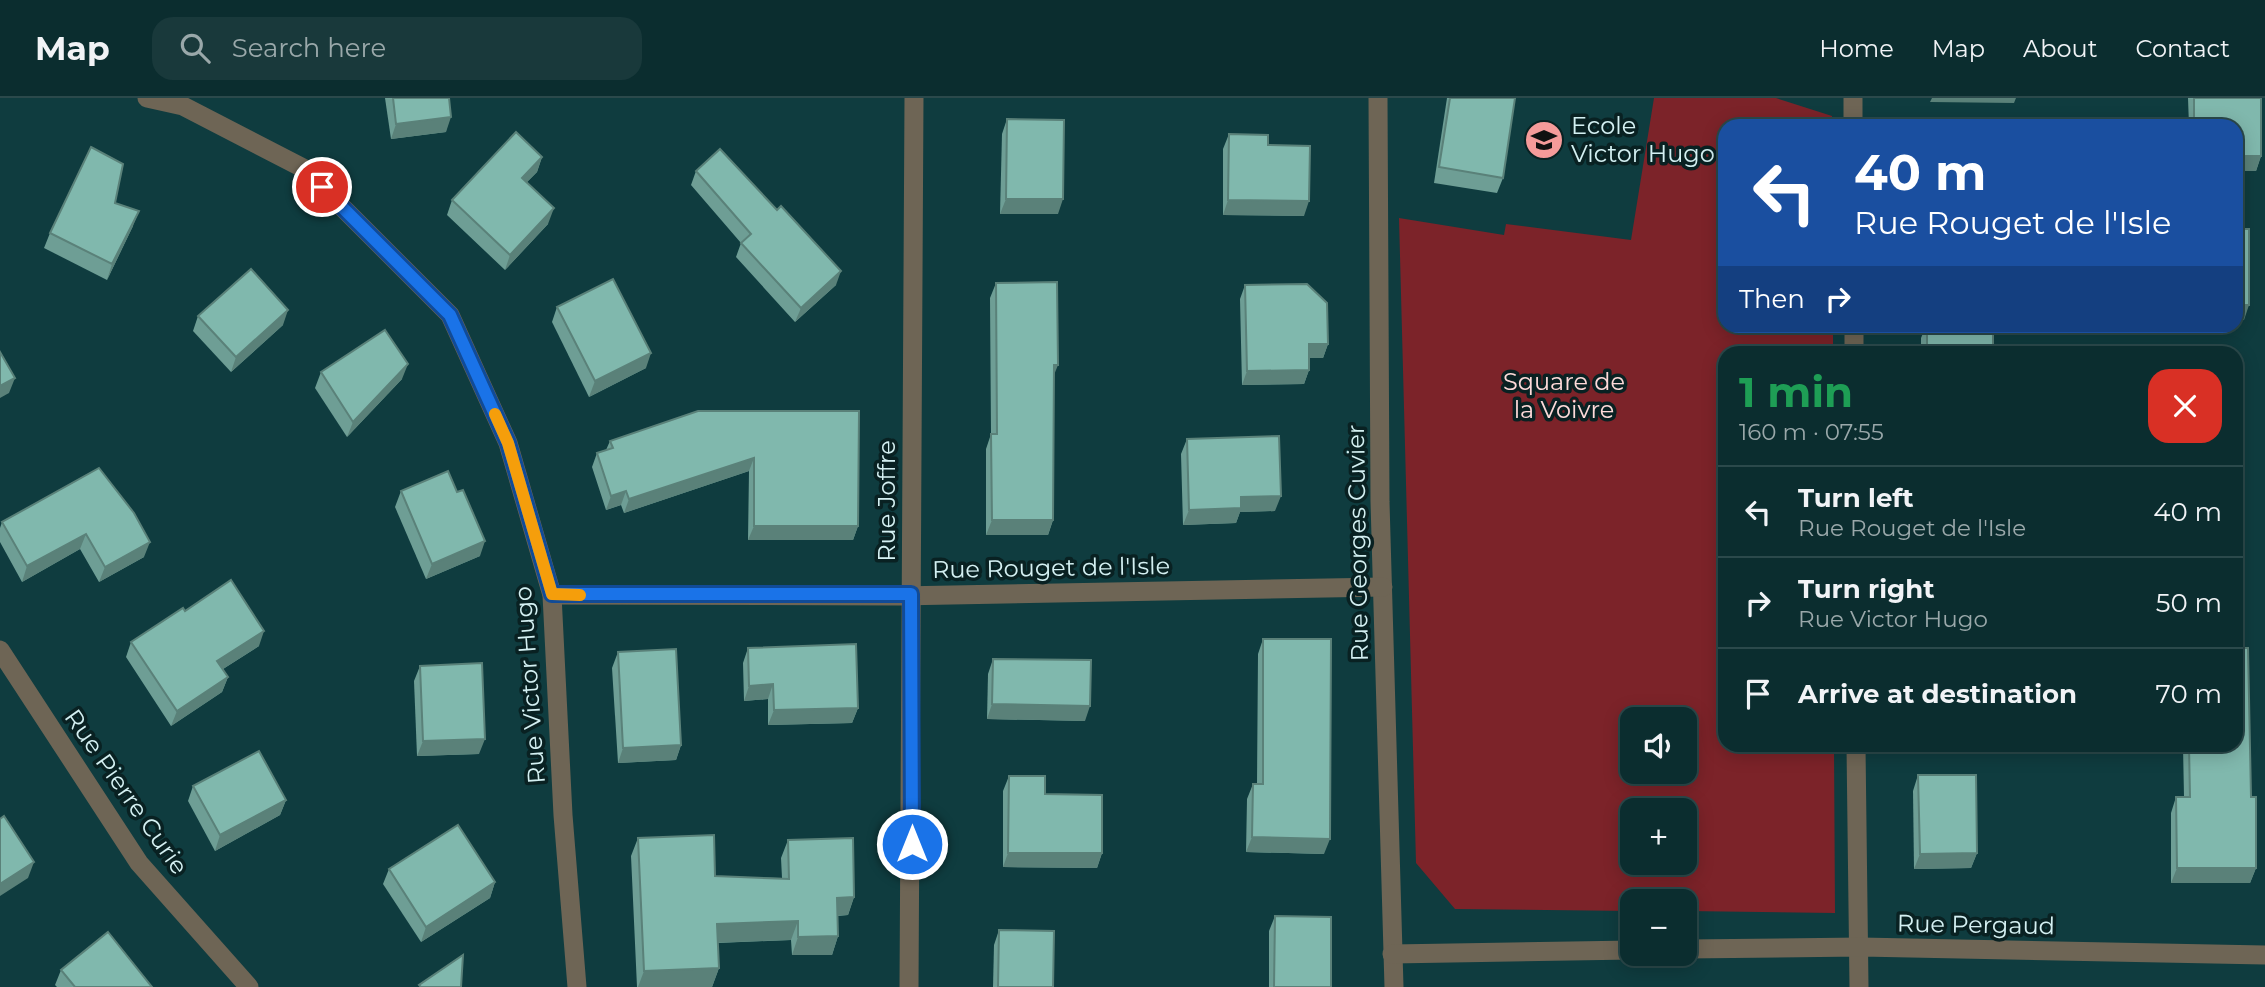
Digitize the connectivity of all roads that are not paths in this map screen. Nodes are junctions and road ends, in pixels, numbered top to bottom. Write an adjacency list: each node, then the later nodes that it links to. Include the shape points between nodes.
1 (147, 98): 7 (street, Rue Victor Hugo, via 183,106 303,168 450,315 508,443)
2 (914, 98): 8 (street, Rue Joffre)
3 (1378, 98): 6 (street, Rue Georges Cuvier)
4 (1853, 98): 5 (street)
5 (1853, 119)
6 (1382, 587): 8 (street, Rue Rouget de l'Isle); 14 (street, Rue Georges Cuvier)
7 (552, 594): 8 (street, Rue Rouget de l'Isle); 17 (street, Rue Victor Hugo)
8 (911, 594): 18 (street, Rue Joffre)
9 (0, 650): 16 (street, Rue Pierre Curie, via 139,863)
10 (1856, 752): 11 (street)
11 (1861, 947): 12 (street, Rue Pergaud); 15 (street, Rue Pergaud); 20 (street)
12 (1697, 949)
13 (1620, 950): 14 (street)
14 (1392, 954): 19 (street, Rue Georges Cuvier)
15 (2265, 955)
16 (249, 987)
17 (577, 987)
18 (909, 987)
19 (1394, 987)
20 (1859, 987)

